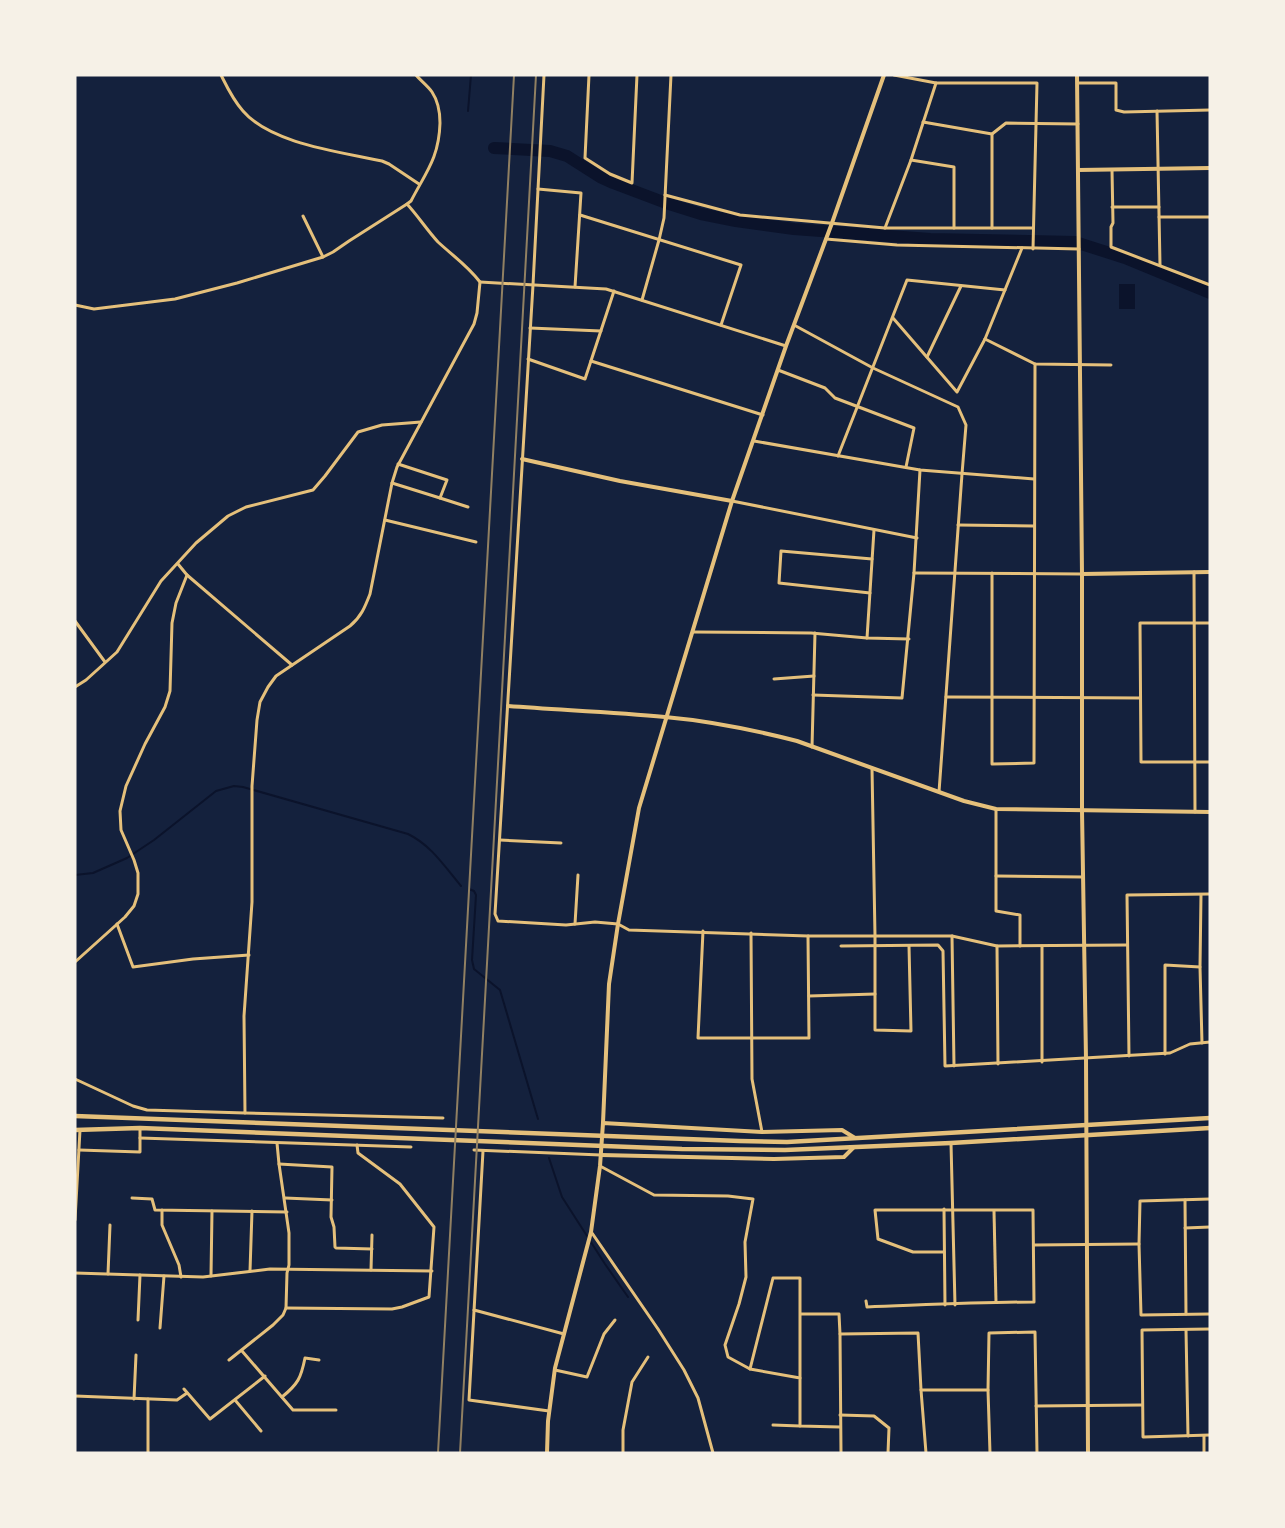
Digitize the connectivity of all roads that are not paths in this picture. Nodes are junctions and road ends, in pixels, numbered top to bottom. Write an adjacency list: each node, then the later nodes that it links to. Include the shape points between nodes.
1 (220, 75): 23 (street, via 244,113 279,136 382,161)
2 (416, 75): 23 (street, via 432,93 440,114 435,157)
3 (544, 75): 24 (street)
4 (589, 75): 5 (street, via 585,158 632,183)
5 (637, 75)
6 (671, 75): 25 (street)
7 (884, 75): 33 (street)
8 (894, 75): 10 (street)
9 (1077, 75): 11 (street)
10 (936, 83): 14 (street); 15 (street, via 1037,83)
11 (1077, 83): 13 (street, via 1116,83 1116,110); 16 (street)
12 (1210, 110): 13 (street)
13 (1157, 111): 20 (street)
14 (923, 122): 17 (street); 18 (street)
15 (1036, 124): 16 (street); 17 (street, via 1006,123); 37 (street)
16 (1078, 124): 21 (street)
17 (992, 134): 36 (street)
18 (911, 160): 34 (street); 35 (street, via 954,167)
19 (1210, 168): 20 (street)
20 (1158, 169): 22 (street); 28 (street)
21 (1078, 170): 22 (street); 42 (street)
22 (1112, 170): 27 (street)
23 (420, 184): 26 (street)
24 (538, 189): 29 (street, via 581,193); 46 (street)
25 (665, 195): 33 (street, via 740,215); 39 (street)
26 (407, 204): 43 (street); 45 (street, via 436,240)
27 (1112, 207): 28 (street); 44 (street, via 1111,247)
28 (1159, 207): 31 (street)
29 (580, 215): 39 (street); 49 (street)
30 (303, 216): 43 (street)
31 (1159, 217): 32 (street); 44 (street)
32 (1210, 217)
33 (832, 223): 34 (street); 38 (street)
34 (885, 228): 35 (street)
35 (954, 228): 36 (street)
36 (992, 228): 37 (street)
37 (1033, 228): 41 (street)
38 (826, 239): 40 (street); 56 (street)
39 (659, 240): 52 (street); 55 (street, via 741,265)
40 (1022, 249): 41 (street); 50 (street)
41 (1033, 249): 42 (street)
42 (1079, 249): 65 (street)
43 (323, 257): 53 (street, via 175,299 94,309)
44 (1160, 265): 47 (street)
45 (480, 282): 46 (street); 71 (street, via 474,324)
46 (533, 285): 49 (street); 57 (street)
47 (1210, 285)
48 (961, 286): 50 (street); 54 (street, via 907,280); 61 (street)
49 (576, 287): 51 (street)
50 (1005, 290): 59 (street)
51 (614, 291): 52 (street); 58 (street)
52 (642, 300): 55 (street)
53 (75, 305)
54 (893, 318): 61 (street); 67 (street)
55 (721, 325): 60 (street)
56 (794, 325): 60 (street); 67 (street)
57 (530, 328): 58 (street); 62 (street)
58 (601, 331): 63 (street)
59 (985, 339): 61 (street, via 957,392); 64 (street)
60 (786, 346): 68 (street)
61 (927, 358)
62 (528, 359): 63 (street, via 585,380); 74 (street)
63 (591, 361): 70 (street)
64 (1035, 364): 65 (street); 79 (street)
65 (1080, 364): 66 (street); 98 (street)
66 (1111, 365)
67 (873, 368): 69 (street); 78 (street, via 958,407 966,425)
68 (778, 370): 69 (street); 70 (street)
69 (859, 406): 73 (street); 76 (street, via 914,428)
70 (763, 415): 72 (street)
71 (422, 422): 75 (street); 91 (street, via 382,425 358,432 313,490 246,507 228,516)
72 (754, 441): 73 (street); 82 (street)
73 (838, 456): 76 (street)
74 (522, 459): 82 (street); 119 (street)
75 (398, 465): 80 (street); 81 (street, via 447,480)
76 (906, 468): 77 (street)
77 (920, 470): 78 (street); 88 (street)
78 (962, 474): 79 (street); 85 (street)
79 (1035, 479): 86 (street)
80 (392, 483): 81 (street); 84 (street)
81 (440, 498): 83 (street)
82 (732, 501): 87 (street); 104 (street)
83 (468, 507)
84 (385, 520): 89 (street); 109 (street, via 370,594 358,619)
85 (958, 525): 86 (street); 95 (street)
86 (1035, 526): 97 (street)
87 (874, 530): 88 (street); 90 (street)
88 (917, 538): 94 (street)
89 (476, 542)
90 (872, 559): 100 (street); 100 (street, via 781,551 779,583)
91 (178, 564): 99 (street); 108 (street, via 161,581 117,652)
92 (1194, 572): 93 (street); 98 (street); 102 (street)
93 (1210, 572)
94 (914, 573): 95 (street); 107 (street)
95 (954, 573): 96 (street); 114 (street)
96 (992, 573): 97 (street); 116 (street)
97 (1035, 574): 98 (street); 117 (street)
98 (1082, 574): 115 (street)
99 (187, 575): 109 (street); 137 (street, via 172,623 170,691 126,786 120,810 122,830 138,873 138,894 134,906)
100 (870, 593): 106 (street)
101 (75, 621): 108 (street)
102 (1194, 622): 103 (street); 118 (street, via 1140,623); 123 (street)
103 (1210, 623)
104 (693, 632): 105 (street); 120 (street)
105 (814, 633): 106 (street); 110 (street)
106 (867, 638): 107 (street)
107 (909, 639): 113 (street, via 902,698)
108 (105, 662): 112 (street)
109 (292, 665): 153 (street, via 268,687 257,720)
110 (814, 676): 111 (street); 113 (street)
111 (774, 679)
112 (75, 687)
113 (813, 695): 121 (street)
114 (946, 697): 116 (street); 125 (street)
115 (1081, 697): 117 (street); 118 (street); 127 (street)
116 (992, 698): 117 (street); 117 (street, via 992,764 1034,763)
117 (1035, 698)
118 (1140, 698): 123 (street, via 1141,762)
119 (508, 706): 120 (street); 130 (street)
120 (666, 717): 121 (street, via 724,725); 139 (street, via 639,808)
121 (812, 747): 124 (street)
122 (1210, 762): 123 (street)
123 (1195, 763): 128 (street)
124 (872, 768): 125 (street); 143 (street)
125 (939, 792): 126 (street)
126 (996, 809): 127 (street); 133 (street)
127 (1082, 811): 128 (street); 134 (street)
128 (1195, 812): 129 (street)
129 (1210, 812)
130 (500, 840): 131 (street); 138 (street, via 495,914 498,921)
131 (561, 843)
132 (578, 875): 138 (street)
133 (996, 876): 134 (street); 151 (street, via 996,911 1020,915)
134 (1083, 877): 145 (street)
135 (1201, 894): 136 (street); 146 (street, via 1127,895); 155 (street)
136 (1210, 894)
137 (117, 924): 153 (street, via 133,967); 154 (street)
138 (575, 924): 139 (street)
139 (618, 924): 140 (street, via 629,930); 174 (street, via 609,984)
140 (703, 931): 141 (street); 158 (street, via 698,1038)
141 (751, 933): 142 (street); 158 (street)
142 (808, 936): 143 (street); 157 (street)
143 (875, 936): 144 (street); 148 (street)
144 (952, 936): 150 (street); 166 (street)
145 (1084, 945): 146 (street); 152 (street); 163 (street)
146 (1127, 945): 162 (street)
147 (841, 946): 148 (street)
148 (875, 946): 149 (street); 156 (street)
149 (909, 946): 156 (street, via 911,1031 875,1030); 166 (street, via 938,945 943,951 945,1066)
150 (997, 946): 151 (street); 165 (street)
151 (1020, 946): 152 (street)
152 (1042, 946): 164 (street)
153 (249, 955): 169 (street, via 244,1016)
154 (75, 962)
155 (1200, 967): 160 (street); 161 (street, via 1165,965)
156 (875, 994): 157 (street)
157 (809, 996): 158 (street, via 809,1038)
158 (752, 1039): 179 (street, via 753,1079)
159 (1210, 1042): 160 (street)
160 (1202, 1043): 161 (street)
161 (1165, 1054): 162 (street)
162 (1129, 1056): 163 (street)
163 (1086, 1059): 164 (street); 175 (street)
164 (1042, 1062): 165 (street)
165 (998, 1064): 166 (street)
166 (954, 1066)
167 (75, 1079): 168 (street)
168 (133, 1106): 169 (street, via 147,1110); 173 (street)
169 (245, 1113): 171 (street)
170 (75, 1116): 173 (highway)
171 (443, 1118)
172 (1210, 1118): 175 (highway)
173 (144, 1119): 182 (highway, via 740,1141)
174 (603, 1123): 179 (street); 191 (street)
175 (1087, 1124): 180 (street); 182 (highway)
176 (140, 1128): 178 (highway); 181 (street); 187 (highway, via 682,1149)
177 (1210, 1128): 180 (highway)
178 (77, 1130): 188 (street)
179 (762, 1132): 182 (street, via 842,1130)
180 (1087, 1135): 184 (highway); 214 (street)
181 (140, 1138): 183 (street); 188 (street, via 140,1152)
182 (856, 1138)
183 (277, 1142): 185 (street); 192 (street)
184 (951, 1143): 187 (highway); 200 (street)
185 (357, 1145): 186 (street); 221 (street, via 358,1153 400,1184 434,1227)
186 (411, 1147)
187 (853, 1148): 191 (street, via 844,1157 787,1159)
188 (79, 1150): 201 (street)
189 (474, 1150): 190 (street)
190 (483, 1151): 191 (street); 233 (street)
191 (601, 1155): 193 (street)
192 (279, 1164): 195 (street); 197 (street, via 332,1167)
193 (600, 1166): 211 (street); 249 (street, via 654,1195 753,1199 745,1242 746,1277 725,1345 728,1357)
194 (132, 1198): 202 (street, via 152,1199 154,1209)
195 (285, 1198): 197 (street); 206 (street)
196 (1210, 1199): 198 (street)
197 (332, 1200): 216 (street, via 335,1247)
198 (1185, 1200): 210 (street); 215 (street, via 1140,1202)
199 (944, 1209): 200 (street); 217 (street); 217 (street, via 875,1210 878,1239 913,1252)
200 (953, 1209): 205 (street); 231 (street)
201 (75, 1210): 207 (street)
202 (162, 1210): 203 (street); 227 (street, via 162,1225)
203 (212, 1211): 204 (street); 226 (street)
204 (252, 1211): 206 (street); 220 (street)
205 (994, 1211): 213 (street, via 1033,1210); 229 (street)
206 (287, 1212): 218 (street)
207 (75, 1220)
208 (110, 1225): 223 (street)
209 (1210, 1227): 210 (street)
210 (1185, 1228): 235 (street)
211 (590, 1233): 242 (street); 278 (street, via 684,1370 698,1398)
212 (372, 1235): 216 (street)
213 (1034, 1245): 214 (street); 229 (street, via 1034,1302)
214 (1087, 1245): 215 (street); 262 (street)
215 (1139, 1245): 235 (street, via 1141,1316)
216 (372, 1249): 219 (street)
217 (944, 1252): 230 (street)
218 (288, 1269): 219 (street); 220 (street); 232 (street)
219 (371, 1270): 221 (street)
220 (250, 1271): 226 (street)
221 (432, 1271): 232 (street, via 429,1297 402,1307)
222 (75, 1273): 223 (street)
223 (108, 1274): 224 (street)
224 (140, 1275): 225 (street); 237 (street)
225 (164, 1276): 227 (street); 239 (street)
226 (211, 1276): 227 (street)
227 (181, 1277)
228 (866, 1301): 230 (street, via 867,1307)
229 (996, 1302): 231 (street)
230 (945, 1305): 231 (street)
231 (955, 1305)
232 (286, 1308): 244 (street)
233 (474, 1310): 242 (street); 266 (street, via 469,1400)
234 (800, 1314): 243 (street, via 839,1314); 249 (street, via 800,1278 773,1278); 252 (street)
235 (1186, 1314): 236 (street)
236 (1210, 1314)
237 (138, 1320)
238 (615, 1320): 250 (street, via 604,1334 587,1377)
239 (160, 1328)
240 (1210, 1329): 241 (street)
241 (1186, 1330): 263 (street, via 1142,1330); 272 (street)
242 (564, 1334): 250 (street)
243 (840, 1334): 254 (street, via 918,1334); 267 (street)
244 (242, 1351): 247 (street); 251 (street)
245 (136, 1355): 259 (street)
246 (648, 1357): 277 (street, via 632,1382)
247 (229, 1360)
248 (319, 1360): 258 (street, via 305,1358 302,1375)
249 (750, 1369): 252 (street)
250 (555, 1370): 266 (street)
251 (265, 1376): 258 (street); 261 (street)
252 (800, 1378): 269 (street)
253 (184, 1389): 256 (street)
254 (921, 1390): 255 (street); 281 (street)
255 (988, 1390): 264 (street, via 989,1333 1035,1332); 282 (street)
256 (187, 1393): 260 (street, via 177,1400); 261 (street, via 210,1419)
257 (75, 1396): 259 (street)
258 (282, 1397): 265 (street, via 293,1410)
259 (134, 1399): 260 (street)
260 (148, 1399): 275 (street)
261 (235, 1400): 271 (street)
262 (1087, 1405): 263 (street); 264 (street); 284 (street)
263 (1142, 1405): 272 (street, via 1143,1437)
264 (1035, 1406): 283 (street)
265 (336, 1410)
266 (549, 1411): 276 (street)
267 (840, 1415): 270 (street); 280 (street, via 874,1416 890,1428)
268 (773, 1425): 269 (street)
269 (800, 1426): 270 (street)
270 (840, 1427): 279 (street)
271 (261, 1431)
272 (1188, 1436): 273 (street)
273 (1204, 1436): 274 (street); 285 (street)
274 (1210, 1436)
275 (148, 1453)
276 (547, 1453)
277 (623, 1453)
278 (713, 1453)
279 (841, 1453)
280 (888, 1453)
281 (927, 1453)
282 (990, 1453)
283 (1037, 1453)
284 (1088, 1453)
285 (1204, 1453)

